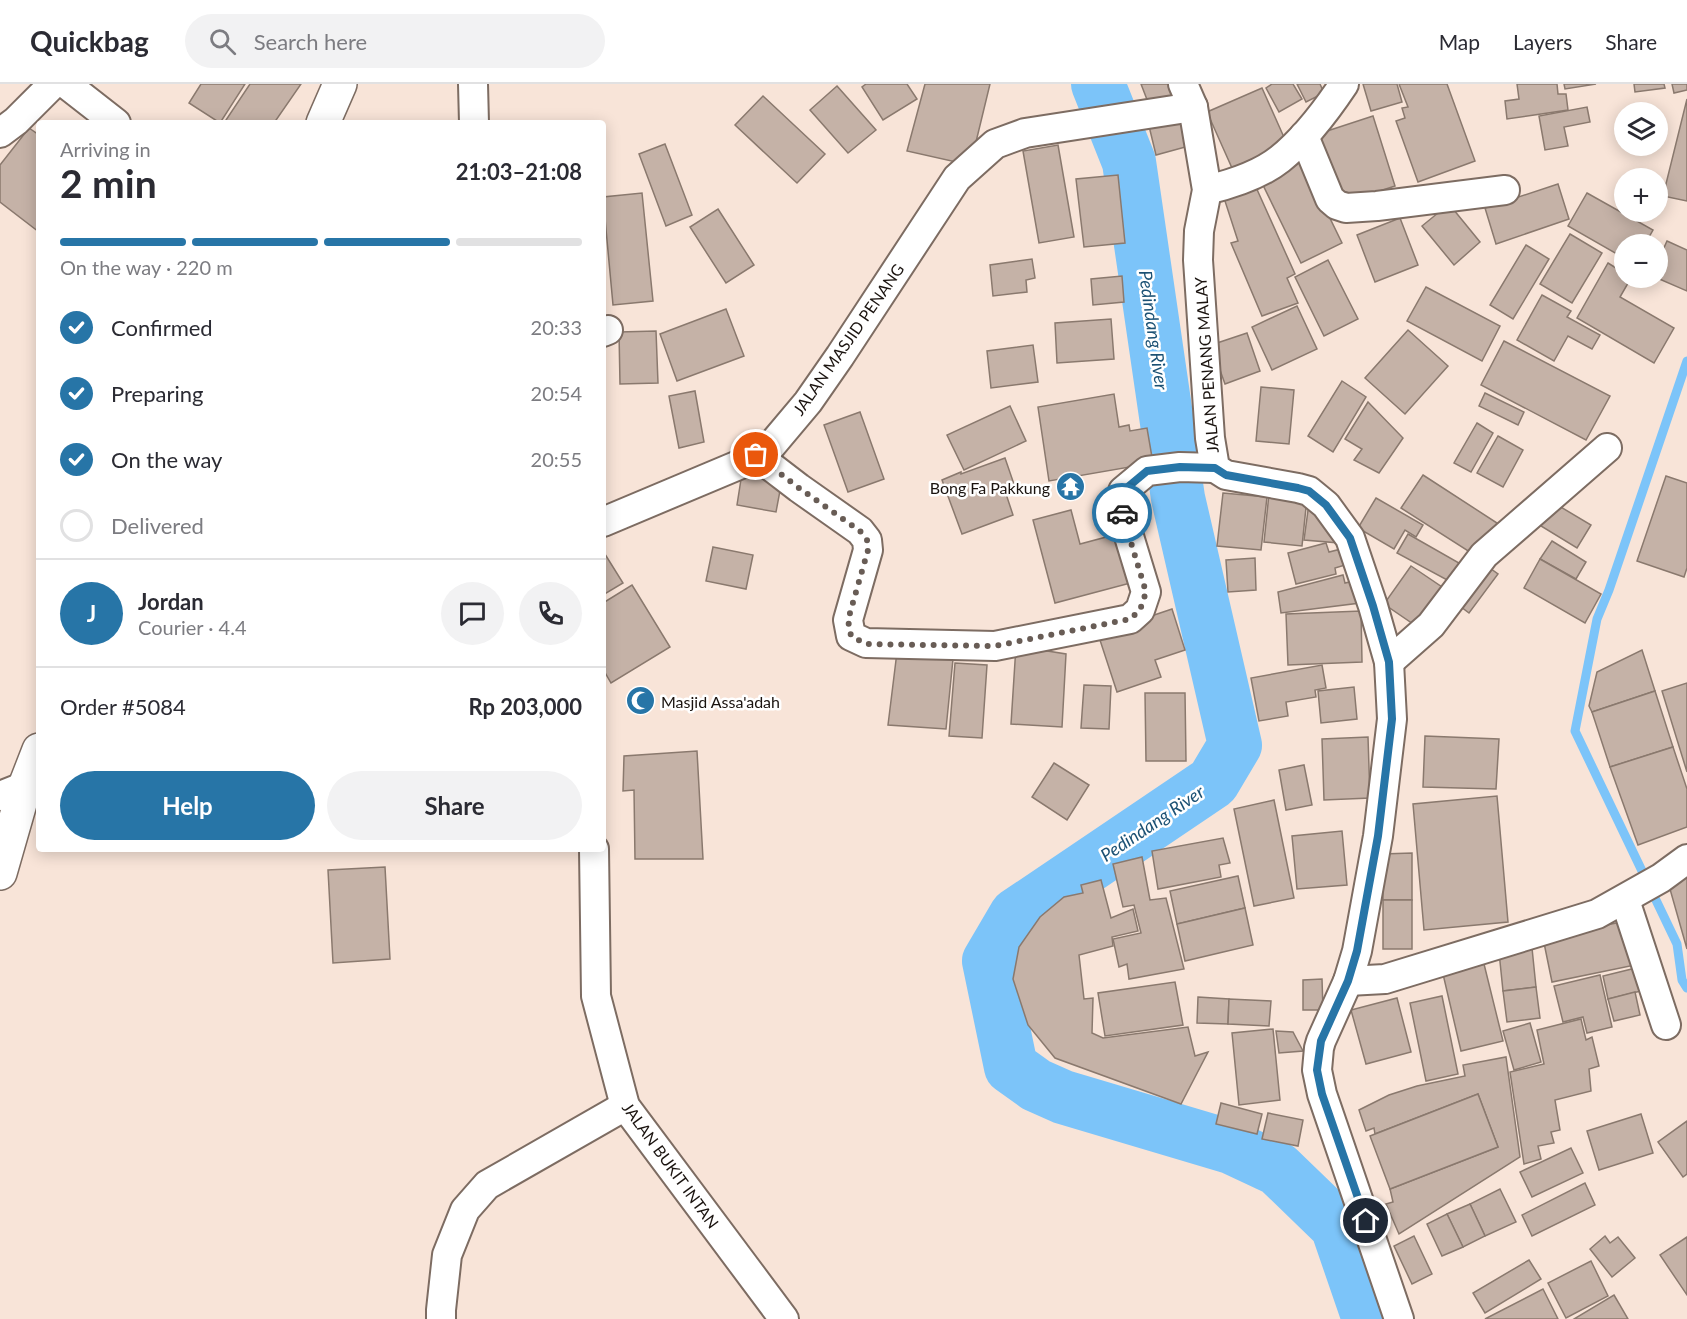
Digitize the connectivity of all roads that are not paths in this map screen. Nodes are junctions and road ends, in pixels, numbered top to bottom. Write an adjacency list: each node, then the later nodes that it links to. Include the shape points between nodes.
1 (53, 84): 10 (street)
2 (66, 84): 7 (street)
3 (340, 84): 8 (main road)
4 (473, 84): 9 (street)
5 (1344, 84): 11 (street)
6 (1188, 96): 12 (street, JALAN PENANG MALAY); 15 (street, JALAN MASJID PENANG, via 1133,117 1025,133 995,144 957,178 808,402 771,446)
7 (112, 120)
8 (323, 120)
9 (474, 120)
10 (0, 133)
11 (1304, 136): 12 (street, via 1279,160 1257,173); 13 (street, via 1330,199 1346,208)
12 (1207, 190): 16 (street, JALAN PENANG MALAY, via 1198,260)
13 (1505, 190)
14 (1607, 448): 18 (street, via 1484,555 1431,625)
15 (756, 455): 16 (street, via 867,540 868,550 848,620 851,636 866,644 995,646 1130,619 1140,610 1146,592 1121,510 1123,491 1147,471); 17 (street, JALAN MASJID PENANG)
16 (1215, 468): 18 (street, JALAN PENANG MALAY, via 1226,475 1309,491 1326,505 1350,538)
17 (606, 521)
18 (1389, 662): 25 (street, JALAN PENANG MALAY, via 1392,719 1378,836)
19 (36, 755): 20 (main road)
20 (13, 791): 23 (main road)
21 (594, 852): 27 (street, JALAN BUKIT INTAN, via 596,996)
22 (1687, 859): 24 (street)
23 (0, 873)
24 (1629, 896): 25 (street, via 1597,914 1446,961 1385,979); 26 (street)
25 (1348, 981): 30 (street, JALAN PENANG MALAY, via 1321,1041 1317,1070)
26 (1666, 1025)
27 (625, 1106): 28 (street, via 487,1185 465,1210 447,1255); 29 (street, JALAN BUKIT INTAN)
28 (441, 1319)
29 (784, 1319)
30 (1399, 1319)

